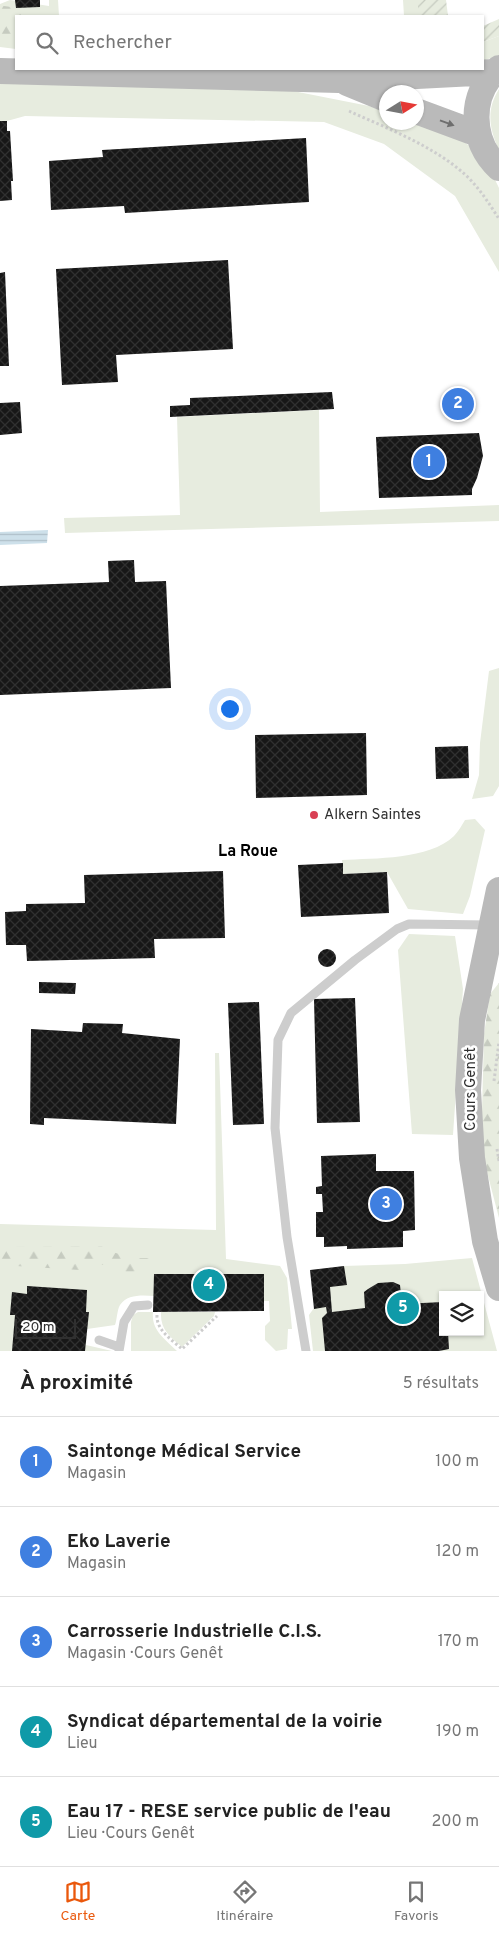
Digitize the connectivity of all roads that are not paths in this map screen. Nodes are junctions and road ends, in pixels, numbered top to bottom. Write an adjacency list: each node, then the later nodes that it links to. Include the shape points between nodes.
1 (497, 70): 3 (main road); 6 (main road, via 484,85 478,101)
2 (0, 71): 3 (main road)
3 (339, 80): 4 (main road)
4 (379, 96)
5 (424, 114): 6 (main road, one-way to 6)
6 (478, 134): 7 (main road, via 483,149)
7 (499, 168)
8 (499, 890): 9 (main road, Cours Genêt)
9 (492, 925): 10 (main road, Cours Genêt, via 472,1020 468,1090 472,1158 485,1240); 14 (lane, via 409,924 398,929 291,1013 278,1040 275,1128 287,1237)
10 (499, 1288)
11 (148, 1304): 13 (lane, via 134,1306 124,1322)
12 (99, 1340): 13 (lane)
13 (120, 1349)
14 (306, 1351)

